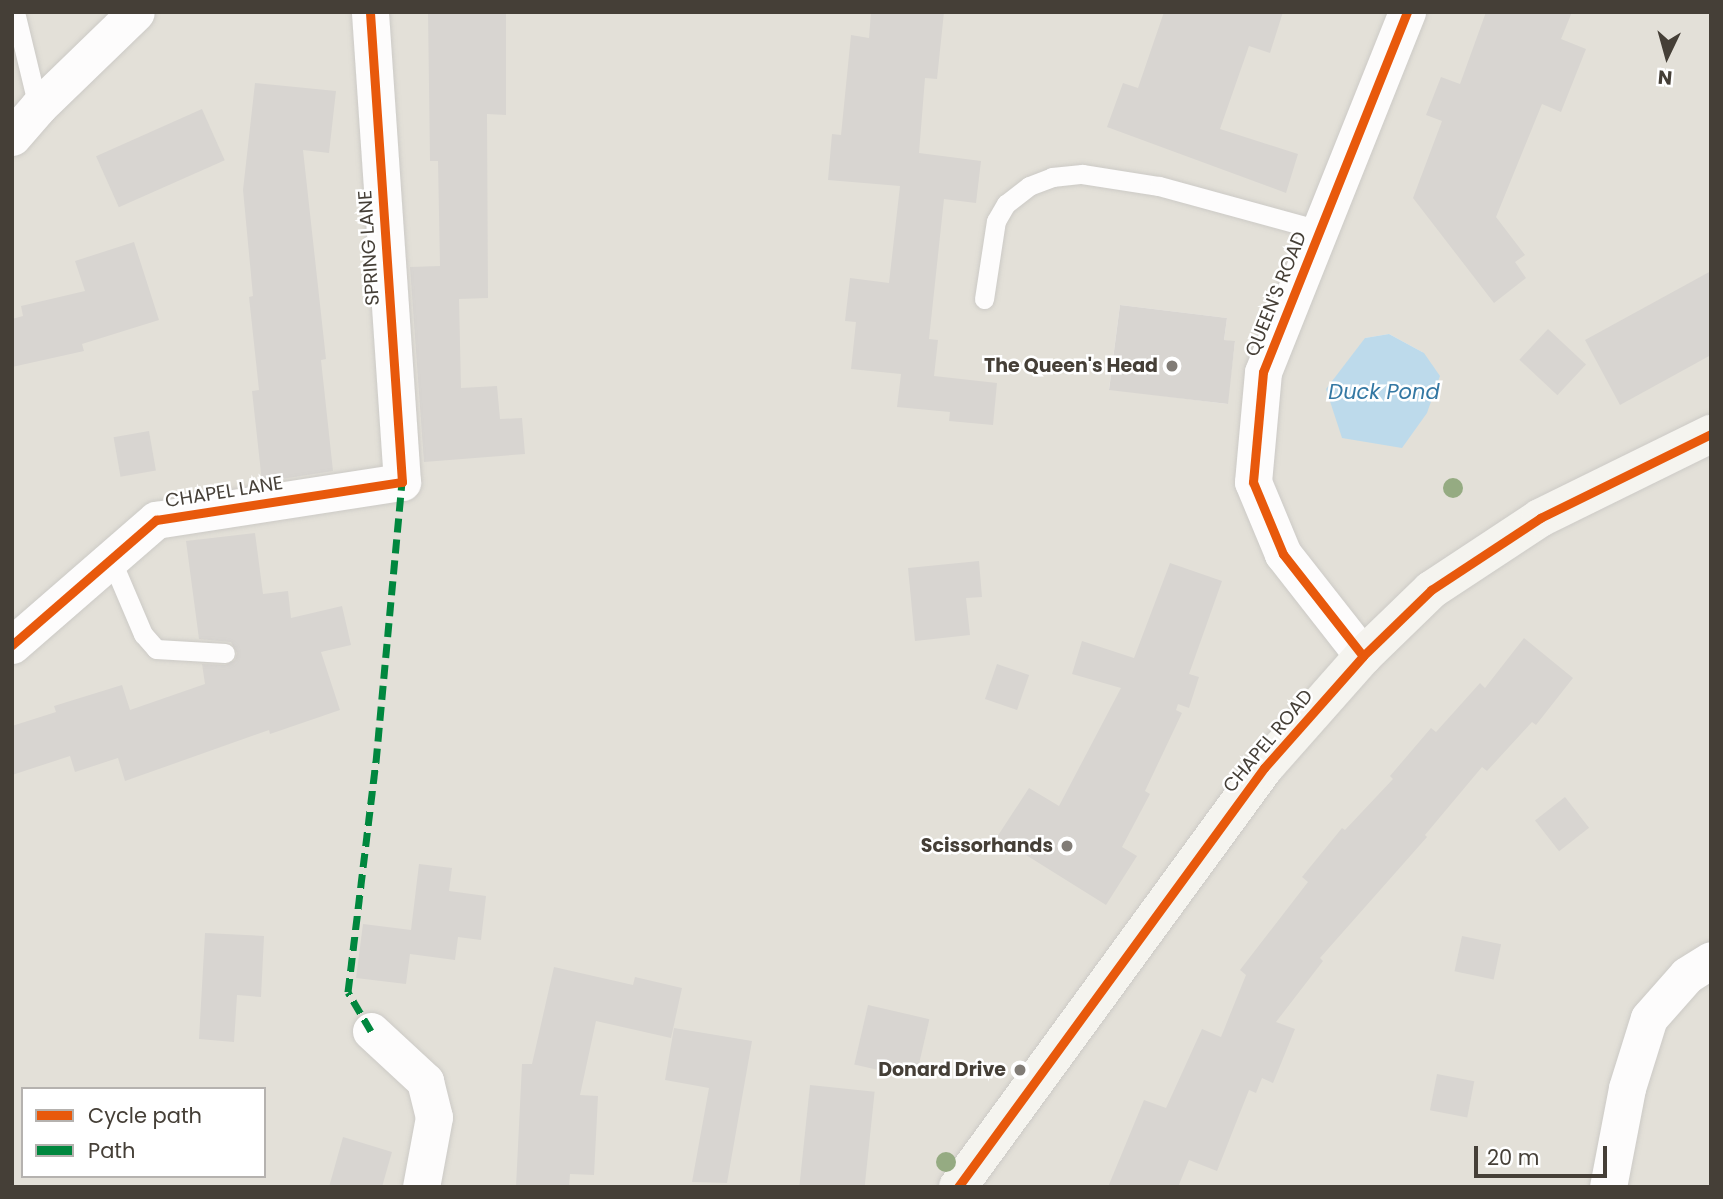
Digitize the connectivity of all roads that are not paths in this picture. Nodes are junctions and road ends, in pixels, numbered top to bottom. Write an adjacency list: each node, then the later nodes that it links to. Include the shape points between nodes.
1 (15, 12): 5 (lane)
2 (136, 12): 5 (street)
3 (370, 12): 10 (street, SPRING LANE)
4 (1407, 12): 7 (street, QUEEN'S ROAD)
5 (38, 107): 6 (street)
6 (12, 137)
7 (1320, 230): 8 (lane, via 1159,186 1082,174 1052,177 1029,186 1006,204 996,221); 14 (street, QUEEN'S ROAD, via 1264,372 1253,482 1283,554)
8 (984, 299)
9 (1711, 434): 14 (street, CHAPEL ROAD, via 1540,518 1431,590)
10 (402, 482): 11 (street, CHAPEL LANE, via 156,520)
11 (110, 559): 12 (street, CHAPEL LANE); 13 (lane, via 143,634 156,649)
12 (12, 645)
13 (225, 653)
14 (1363, 656): 18 (street, CHAPEL ROAD, via 1264,768)
15 (1711, 960): 19 (street, via 1687,975 1649,1018 1627,1088)
16 (370, 1031): 17 (street, via 425,1081 433,1117)
17 (421, 1187)
18 (958, 1187)
19 (1608, 1187)

